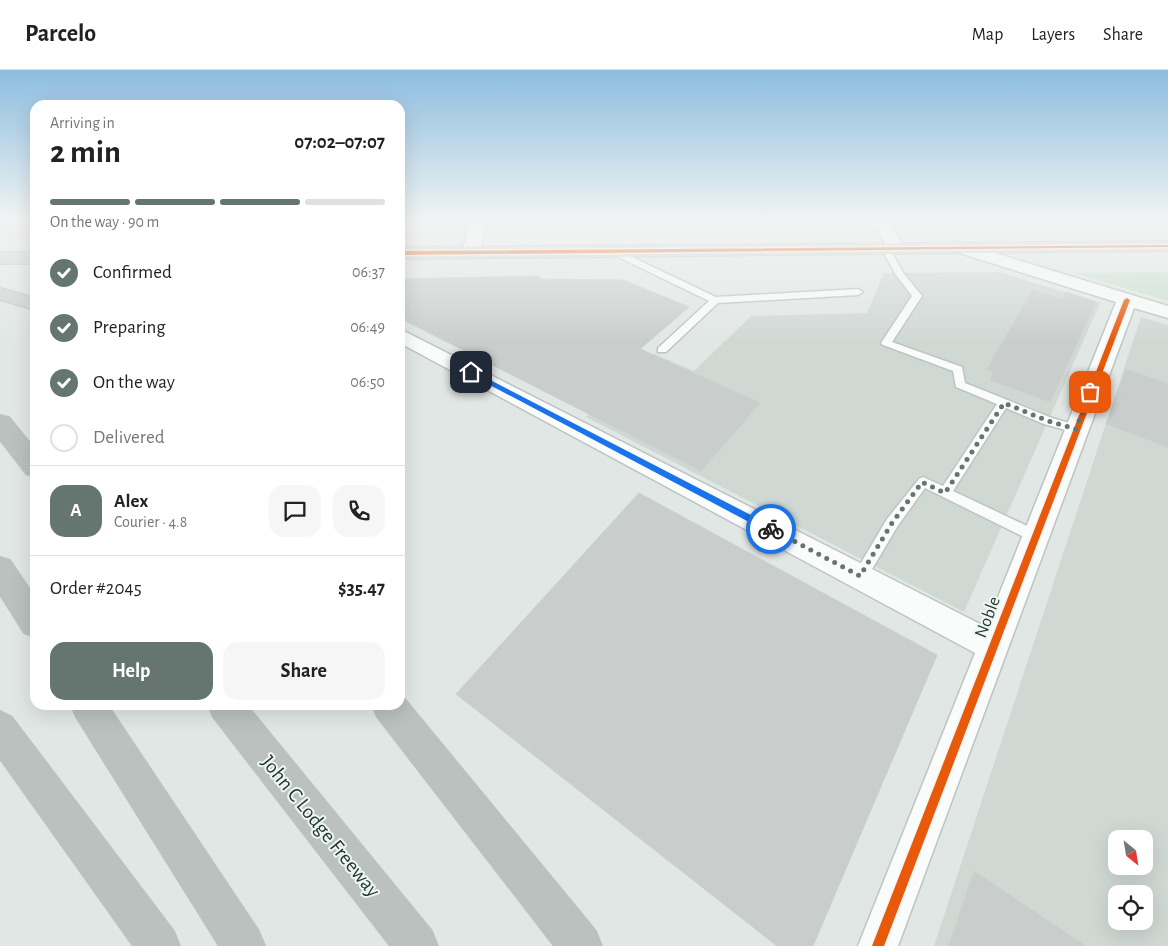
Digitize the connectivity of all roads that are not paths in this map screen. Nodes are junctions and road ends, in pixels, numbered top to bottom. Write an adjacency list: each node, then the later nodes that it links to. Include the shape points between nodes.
1 (636, 262): 6 (lane)
2 (896, 262): 12 (lane, via 900,275 918,296 886,343 958,369 960,385)
3 (1006, 262): 7 (street)
4 (858, 292): 6 (lane)
5 (0, 294): 8 (main road)
6 (715, 300): 11 (lane)
7 (1127, 300): 9 (street); 14 (street, Noble)
8 (30, 303)
9 (1168, 312)
10 (405, 338): 19 (street)
11 (662, 350)
12 (1004, 403): 14 (lane); 16 (lane)
13 (0, 423): 15 (highway)
14 (1076, 429): 17 (street, Noble)
15 (30, 461)
16 (945, 493): 17 (lane); 19 (lane, via 922,482)
17 (1034, 536): 21 (street, Noble)
18 (0, 569): 20 (highway)
19 (860, 576): 21 (street)
20 (30, 615)
21 (992, 646): 30 (street, Noble)
22 (91, 710): 27 (highway)
23 (229, 710): 28 (highway, John C Lodge Freeway)
24 (393, 710): 29 (highway)
25 (0, 729): 26 (highway)
26 (159, 946)
27 (244, 946)
28 (417, 946)
29 (581, 946)
30 (878, 946)

